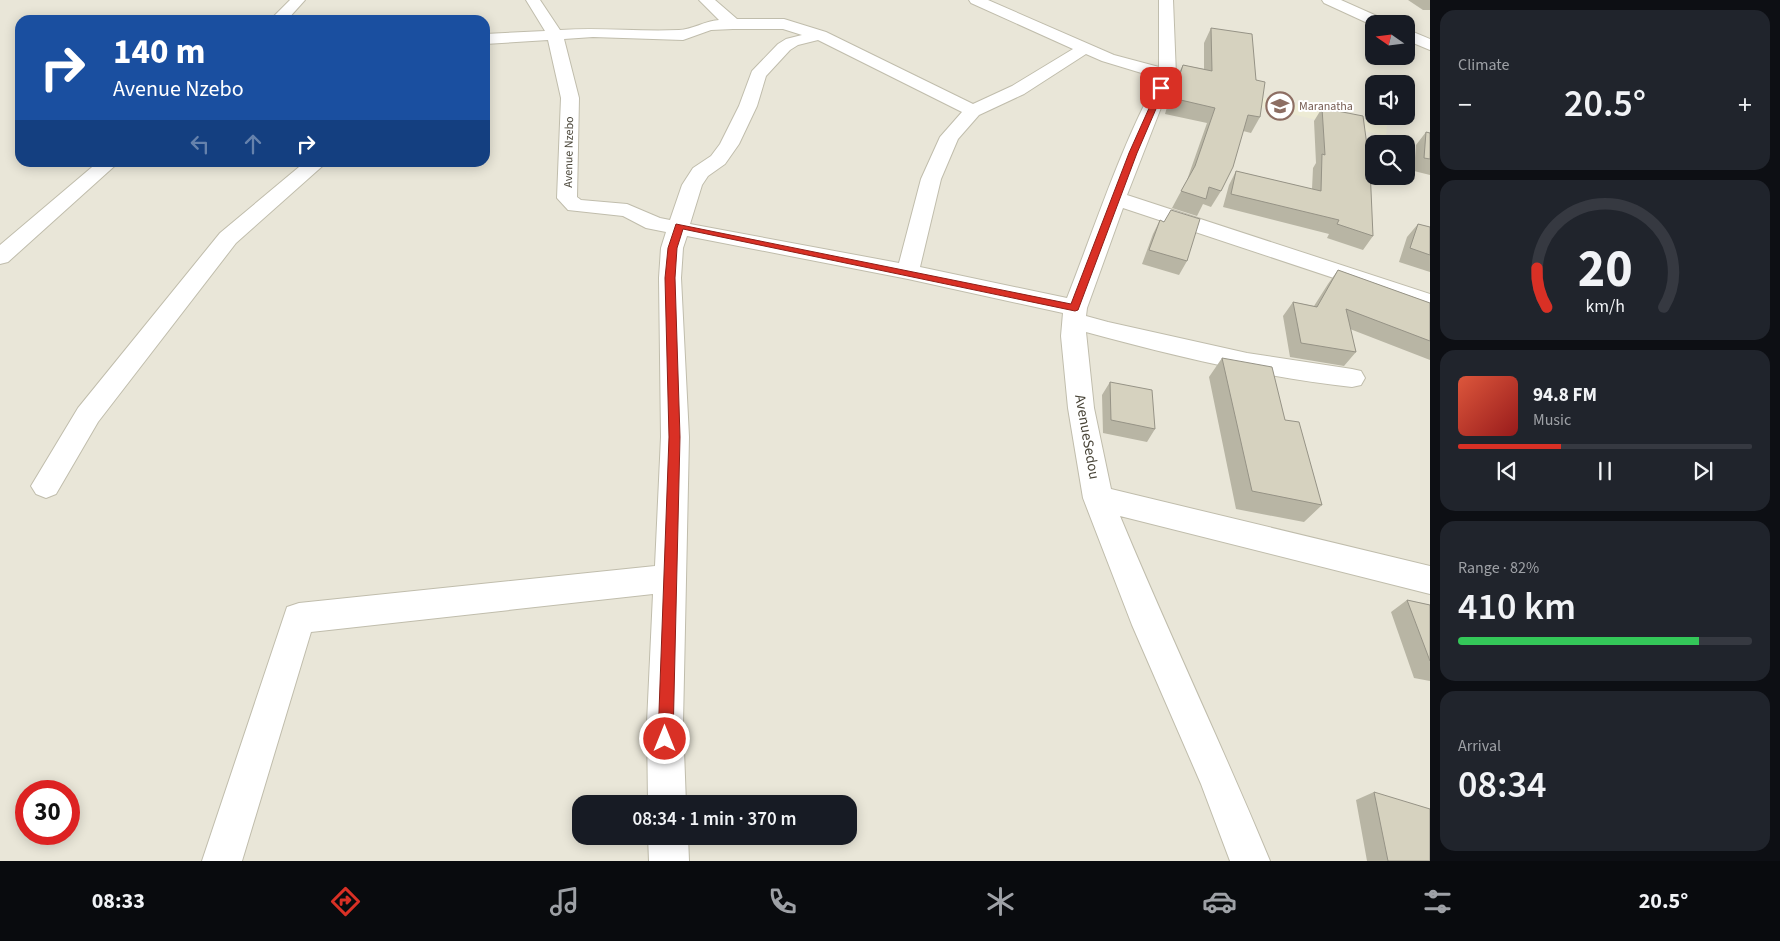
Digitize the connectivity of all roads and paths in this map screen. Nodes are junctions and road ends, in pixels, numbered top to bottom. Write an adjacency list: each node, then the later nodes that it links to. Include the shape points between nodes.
1 (298, 0): 7 (street)
2 (532, 0): 10 (street)
3 (706, 0): 9 (street)
4 (976, 0): 15 (street)
5 (1166, 0): 16 (street, AvenueSedou)
6 (1329, 0): 8 (street)
7 (283, 15)
8 (1365, 16)
9 (733, 24): 10 (street, via 709,25 683,35 593,32); 11 (street, via 784,24)
10 (555, 35): 12 (street); 21 (street, Avenue Nzebo, via 570,98 567,198 575,206 628,210 654,223)
11 (820, 35): 17 (street); 21 (street, via 792,42 762,70 729,144 718,160 700,172 692,186)
12 (490, 38)
13 (1415, 38): 14 (street)
14 (1430, 44)
15 (1085, 48): 16 (street); 17 (street, via 1018,90)
16 (1168, 75): 20 (street, AvenueSedou)
17 (973, 111): 23 (street, via 948,137 931,179)
18 (104, 167): 22 (street)
19 (312, 167): 27 (street, via 228,238 88,415)
20 (1115, 198): 24 (street); 25 (street, AvenueSedou)
21 (679, 226): 23 (street, Avenue Nzebo); 29 (street, via 672,248 670,278 675,437)
22 (0, 256)
23 (908, 272): 25 (street, Avenue Nzebo)
24 (1430, 302)
25 (1074, 314): 26 (street, Avenue Nzebo, via 1199,353 1307,374); 28 (street, AvenueSedou, via 1073,336 1081,408)
26 (1352, 378)
27 (46, 486)
28 (1098, 498): 30 (street); 35 (street, AvenueSedou, via 1148,625 1218,780)
29 (671, 578): 31 (street, via 665,723); 33 (street, via 299,618)
30 (1430, 580)
31 (667, 795)
32 (668, 845): 34 (street)
33 (222, 861)
34 (669, 861)
35 (1250, 861)

